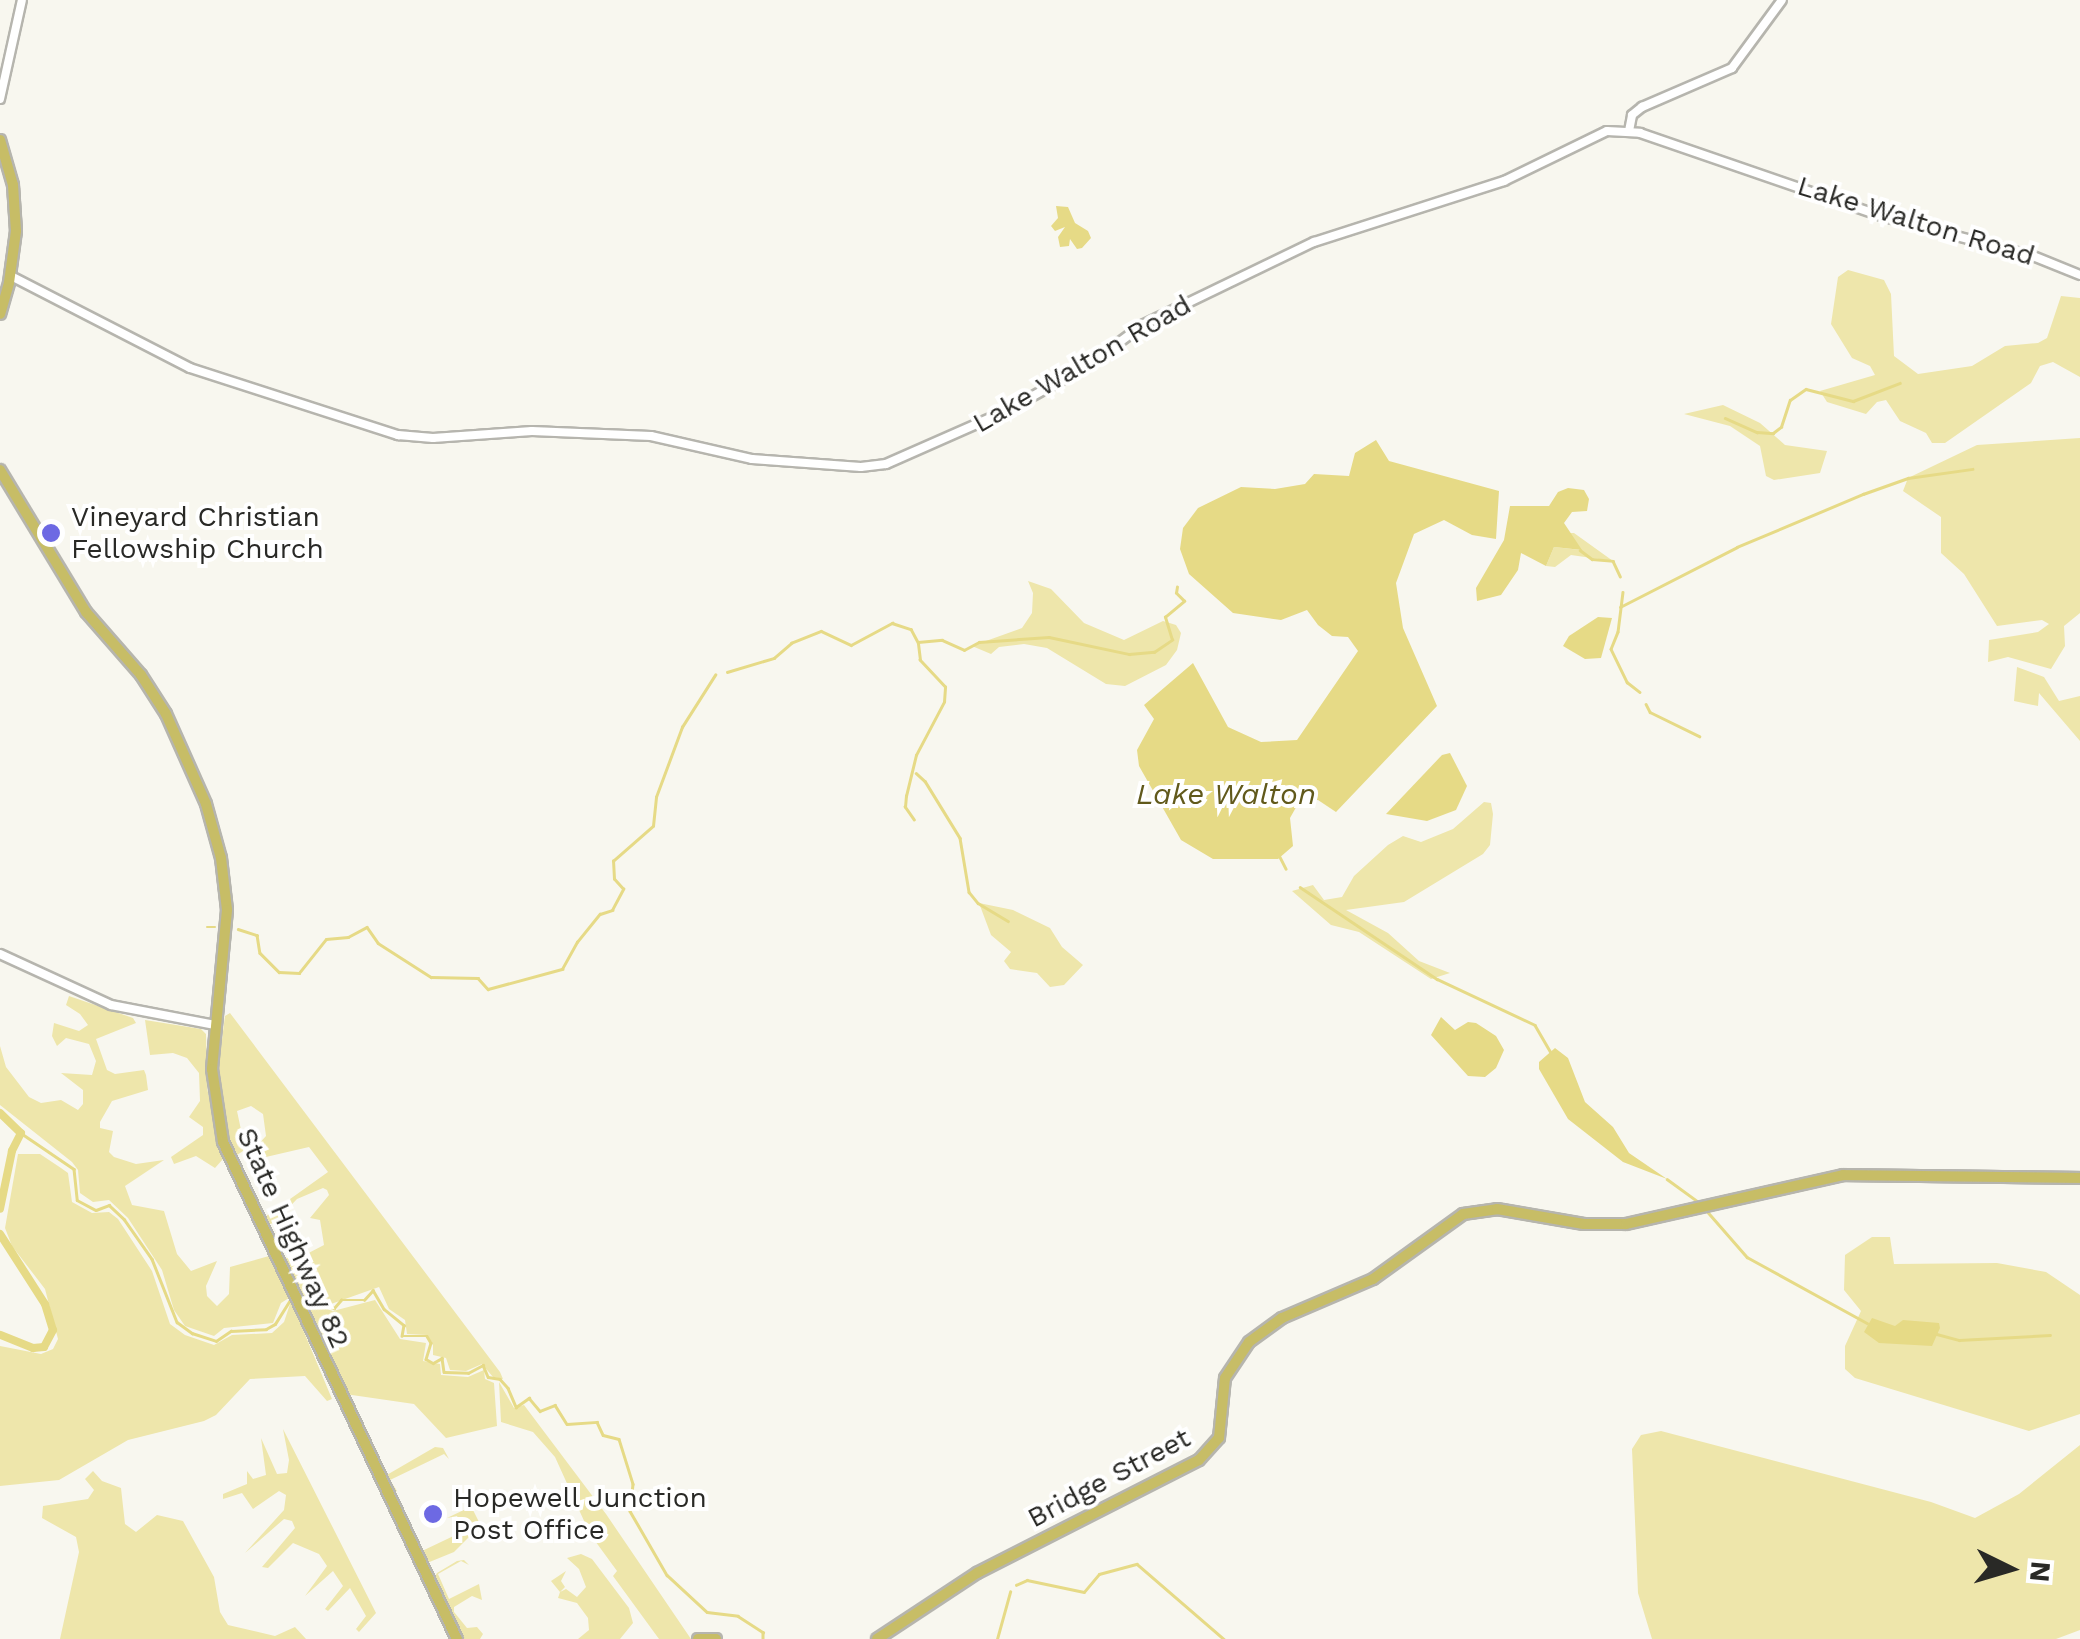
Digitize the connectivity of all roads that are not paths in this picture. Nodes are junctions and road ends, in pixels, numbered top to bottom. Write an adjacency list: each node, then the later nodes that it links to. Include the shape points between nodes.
1 (22, 0): 3 (street)
2 (1782, 0): 4 (street, via 1732,68 1642,108 1632,115)
3 (0, 99)
4 (1629, 131): 6 (street, Lake Walton Road, via 1884,218 2033,256); 7 (street, Lake Walton Road, via 1598,133 1504,181 1314,242 1144,324 1090,364 1006,411 878,466 752,459 651,436 398,435 190,368)
5 (0, 140): 7 (main road, via 16,209)
6 (2080, 275)
7 (10, 276): 8 (main road)
8 (0, 314)
9 (0, 470): 11 (main road, State Highway 82, via 86,612 150,687 206,804 227,910)
10 (0, 954): 12 (street, via 112,1005)
11 (218, 1005): 12 (street); 13 (main road, State Highway 82)
12 (192, 1021): 13 (street)
13 (215, 1026): 15 (main road, State Highway 82, via 212,1080 230,1163)
14 (2080, 1178): 18 (main road, Bridge Street, via 1842,1175 1608,1225 1485,1209 1447,1222 1372,1279 1282,1318 1248,1342 1225,1378 1218,1438 1199,1460 944,1594)
15 (457, 1639)
16 (698, 1639): 17 (main road)
17 (716, 1639)
18 (877, 1639)

